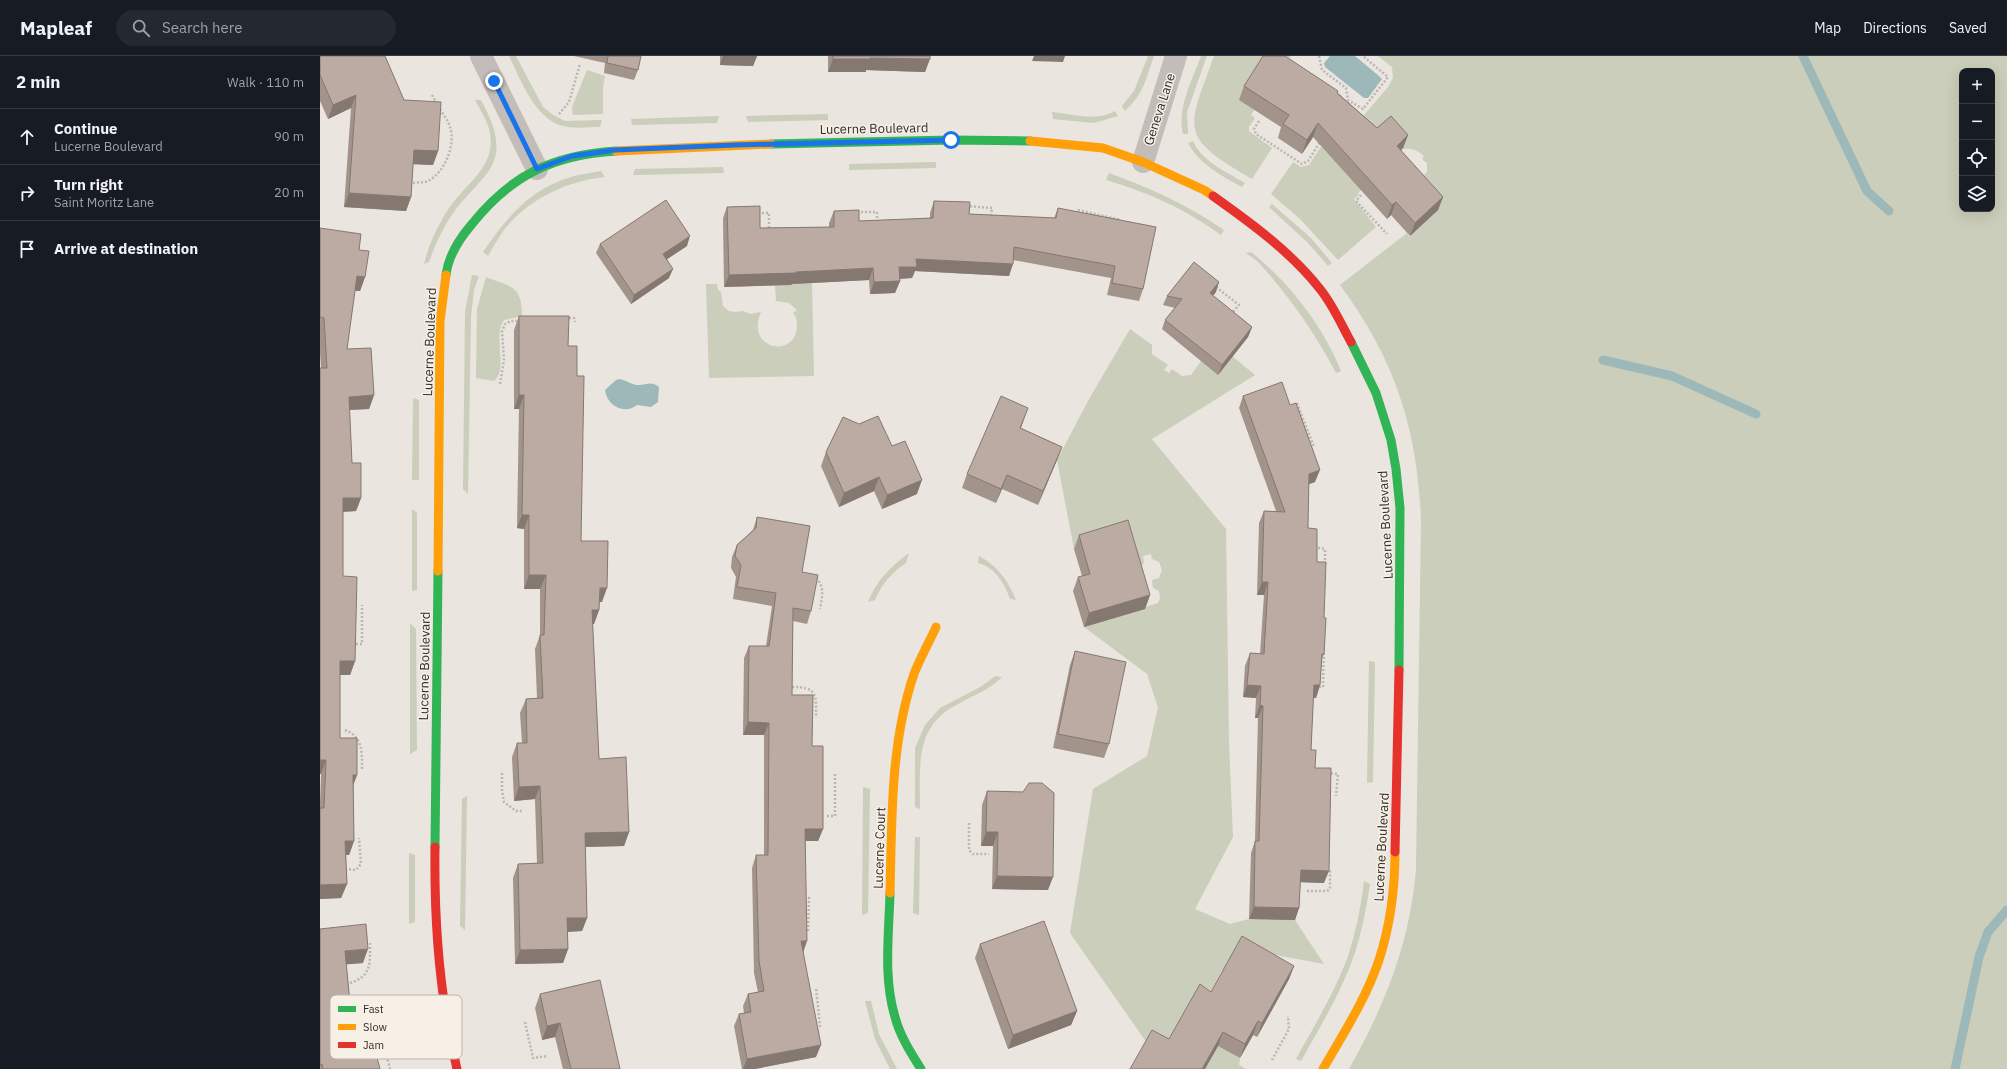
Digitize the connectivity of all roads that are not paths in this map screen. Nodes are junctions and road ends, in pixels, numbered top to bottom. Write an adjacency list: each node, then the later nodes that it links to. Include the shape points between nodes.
1 (481, 56): 4 (street)
2 (1176, 56): 3 (street, Geneva Lane)
3 (1143, 162): 4 (street, Lucerne Boulevard, via 1103,148 1036,141 901,141 615,150 572,156); 10 (street, Lucerne Boulevard, via 1204,190 1252,222 1320,289 1340,320 1376,393 1391,440 1396,469 1401,540 1392,903 1379,960 1369,984)
4 (537, 169): 6 (street, Lucerne Boulevard, via 488,204 462,236 448,267 442,307 436,909)
5 (936, 627): 9 (street, Lucerne Court, via 914,674 901,722 892,829 889,981 892,1008 899,1030)
6 (442, 995)
7 (454, 1059): 8 (street, Lucerne Boulevard)
8 (457, 1069)
9 (921, 1069)
10 (1322, 1069)

